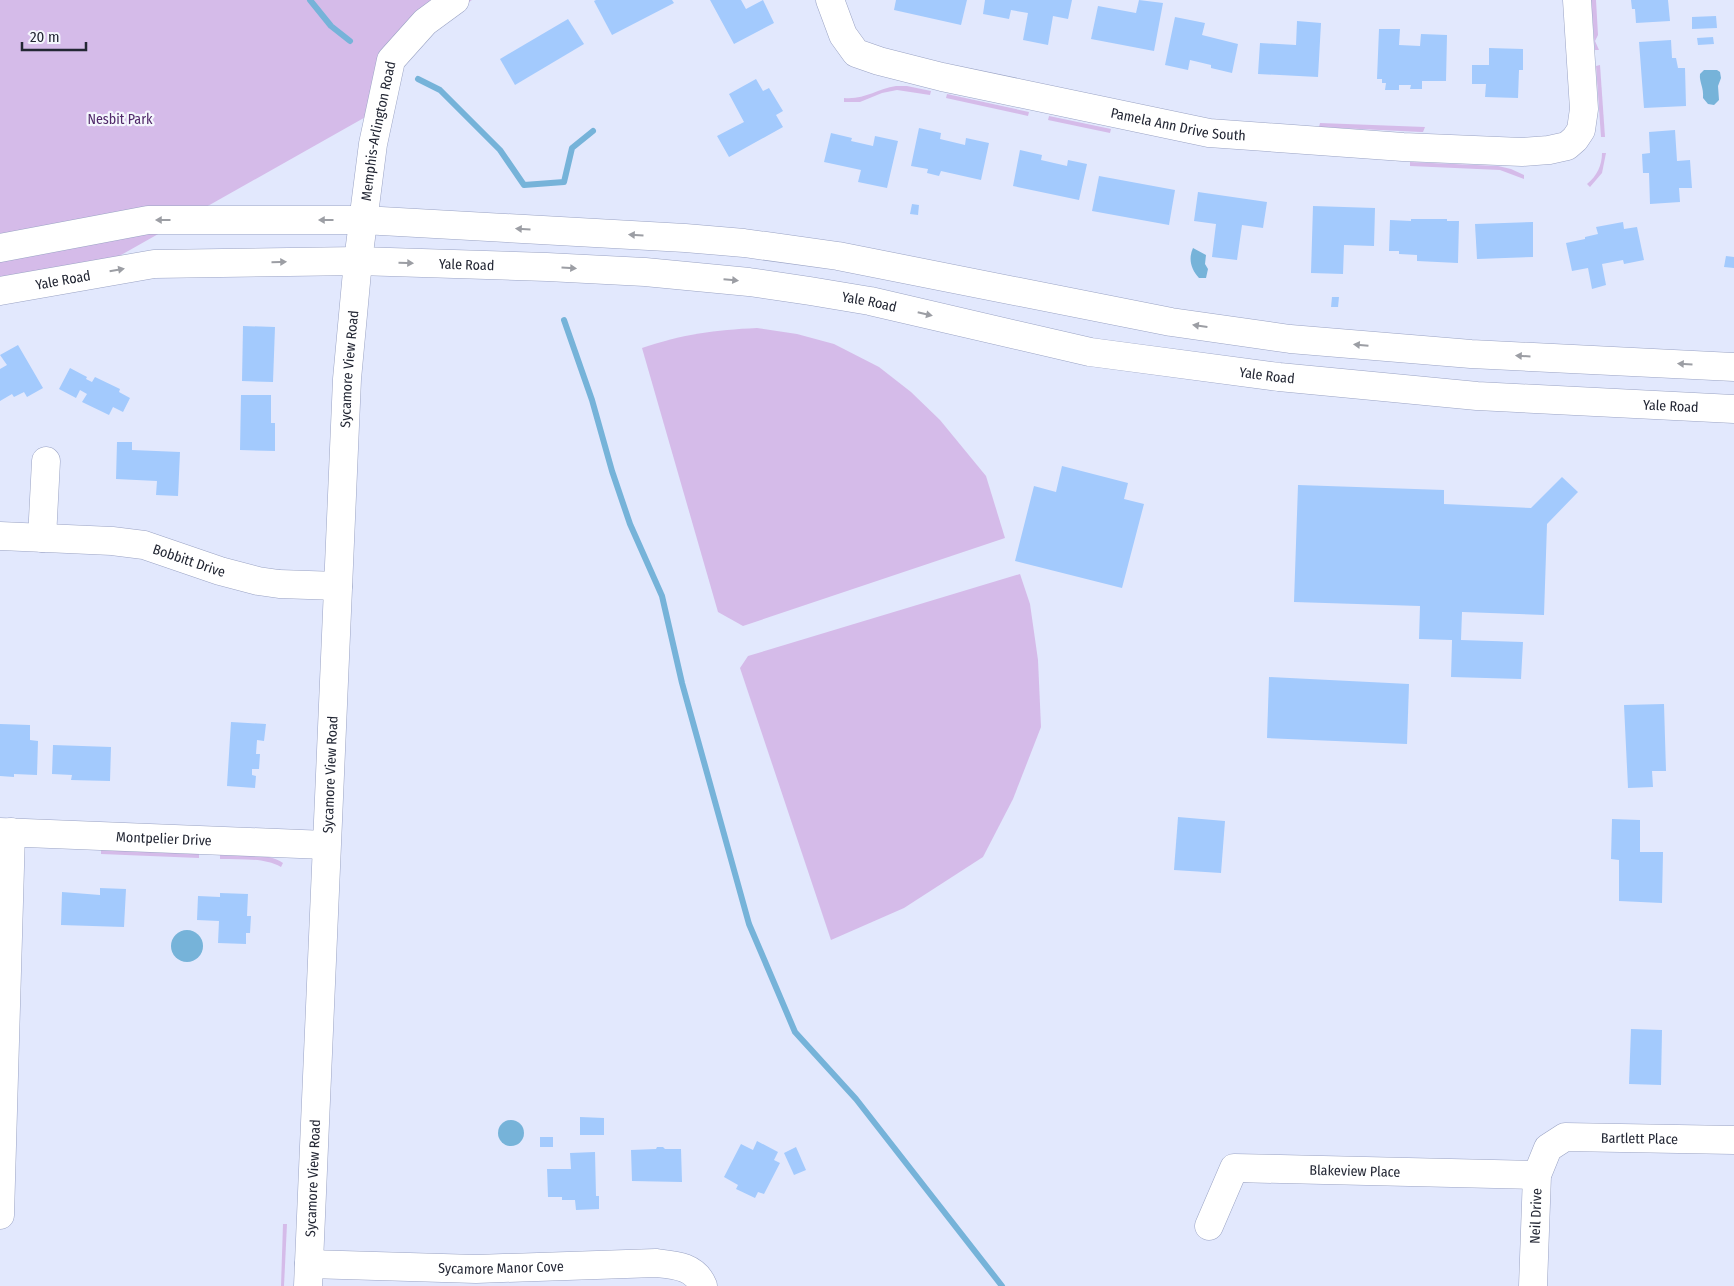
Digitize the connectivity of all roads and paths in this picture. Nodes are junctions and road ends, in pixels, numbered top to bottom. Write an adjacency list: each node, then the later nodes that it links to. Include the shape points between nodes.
1 (455, 0): 4 (street, Memphis-Arlington Road, via 425,22 391,60 373,144)
2 (830, 0): 3 (street, Pamela Ann Drive South, via 850,63 879,61 1209,134 1522,152 1567,146 1581,130)
3 (1577, 0)
4 (363, 220): 5 (street, one-way to 5, via 148,220); 6 (street, Memphis-Arlington Road); 8 (street, one-way to 4, via 1471,354 1290,339 1171,322 838,256 744,243)
5 (0, 248)
6 (358, 261): 7 (street, Yale Road, one-way to 6, via 154,264); 9 (street, Yale Road, one-way to 9, via 646,272 749,282 870,301 1090,352 1269,376 1477,396); 13 (street, Sycamore View Road, via 348,379)
7 (0, 291)
8 (1734, 367)
9 (1734, 409)
10 (46, 461): 12 (street)
11 (0, 536): 12 (street, Bobbitt Drive)
12 (42, 538): 13 (street, Bobbitt Drive, via 144,546 258,581)
13 (338, 586): 15 (street, Sycamore View Road)
14 (5, 832): 15 (street, Montpelier Drive); 19 (street)
15 (326, 845): 22 (street, Sycamore View Road)
16 (1734, 1140): 17 (street, Bartlett Place, via 1565,1137)
17 (1548, 1148): 18 (street, Neil Drive)
18 (1537, 1175): 20 (street, Blakeview Place, via 1234,1168); 23 (street, Neil Drive)
19 (0, 1215)
20 (1209, 1226)
21 (701, 1271): 22 (street, Sycamore Manor Cove, via 656,1263)
22 (308, 1275)
23 (1532, 1286)

